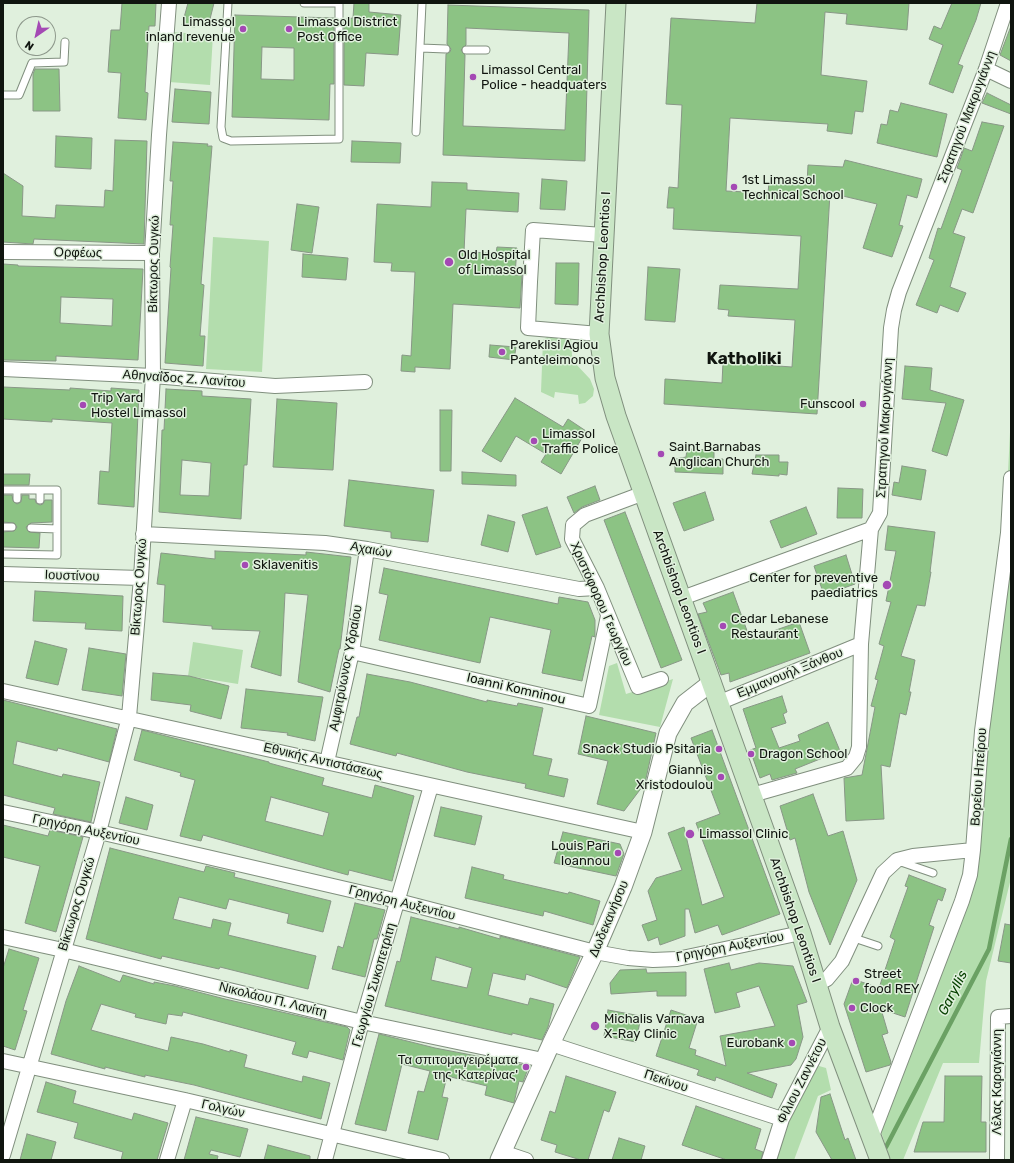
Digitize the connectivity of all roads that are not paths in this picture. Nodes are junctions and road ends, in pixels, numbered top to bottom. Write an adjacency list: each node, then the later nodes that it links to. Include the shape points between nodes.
1 (169, 3): 19 (street, Βίκτωρος Ουγκώ, via 158,135)
2 (228, 3): 4 (lane, via 221,127 223,138 231,141 339,140)
3 (304, 3): 4 (lane)
4 (339, 3)
5 (422, 3): 9 (lane)
6 (616, 3): 17 (main road, Archbishop Leontios I)
7 (1008, 3): 13 (street, Στρατηγού Μακρυγιάννη)
8 (65, 42): 15 (lane, via 64,62 32,64 19,95)
9 (421, 48): 10 (lane); 16 (lane)
10 (446, 49)
11 (466, 50): 12 (lane)
12 (486, 50)
13 (986, 69): 14 (street); 35 (street, Στρατηγού Μακρυγιάννη, via 894,310 880,513)
14 (1011, 81)
15 (3, 95)
16 (416, 132)
17 (603, 236): 20 (main road, Archbishop Leontios I); 20 (street, via 533,230 528,328)
18 (3, 252): 19 (street, Ορφέως)
19 (152, 254): 22 (street, Βίκτωρος Ουγκώ)
20 (599, 334): 28 (main road, Archbishop Leontios I, via 605,378)
21 (3, 369): 22 (street, Αθηναΐδος Ζ. Λανίτου)
22 (153, 376): 23 (street, Αθηναΐδος Ζ. Λανίτου, via 275,386); 36 (street, Βίκτωρος Ουγκώ)
23 (365, 382)
24 (1011, 478): 57 (street, Βορείου Ηπείρου, via 1008,533 982,731)
25 (3, 490): 26 (lane)
26 (17, 490): 27 (lane); 29 (lane)
27 (40, 490): 30 (lane); 34 (lane, via 57,490)
28 (644, 493): 41 (street, Χριστόφορου Γεωργίου, via 585,515 573,525 572,539); 42 (main road, Archbishop Leontios I)
29 (17, 499)
30 (40, 500)
31 (3, 527): 32 (lane)
32 (12, 527)
33 (31, 528): 34 (lane, via 40,525)
34 (57, 529): 38 (lane, via 57,555)
35 (871, 529): 42 (street); 44 (street, Στρατηγού Μακρυγιάννη)
36 (143, 534): 37 (street, Αχαιών, via 317,542); 40 (street, Βίκτωρος Ουγκώ)
37 (367, 549): 41 (street, Αχαιών, via 579,589); 45 (street, Αμφιτρύωνος Υδραίου)
38 (3, 554)
39 (3, 574): 40 (street, Ιουστίνου)
40 (141, 578): 50 (street, Βίκτωρος Ουγκώ)
41 (597, 588): 43 (street, Χριστόφορου Γεωργίου)
42 (682, 598): 47 (main road, Archbishop Leontios I)
43 (608, 616): 45 (street, Ioanni Komninou, via 589,706); 46 (street, Χριστόφορου Γεωργίου, via 638,687)
44 (861, 644): 49 (street, Εμμανουήλ Ξάνθου); 53 (street, Στρατηγού Μακρυγιάννη, via 859,747 852,764 847,768)
45 (352, 652): 51 (street, Αμφιτρύωνος Υδραίου)
46 (661, 679)
47 (712, 682): 49 (main road, Archbishop Leontios I); 56 (street, Δωδεκανήσου, via 685,704 668,732)
48 (3, 691): 50 (street, Εθνικής Αντιστάσεως)
49 (718, 703): 53 (main road, Archbishop Leontios I)
50 (129, 717): 51 (street, Εθνικής Αντιστάσεως); 55 (street, Βίκτωρος Ουγκώ)
51 (327, 762): 52 (street, Εθνικής Αντιστάσεως)
52 (431, 786): 56 (street, Εθνικής Αντιστάσεως); 60 (street, Γεωργίου Συκοπετρίτη)
53 (752, 795): 61 (main road, Archbishop Leontios I)
54 (3, 812): 55 (street, Γρηγόρη Αυξεντίου)
55 (99, 832): 60 (street, Γρηγόρη Αυξεντίου); 65 (street, Βίκτωρος Ουγκώ)
56 (643, 832): 66 (street, Δωδεκανήσου)
57 (973, 850): 58 (street); 78 (street, Βορείου Ηπείρου, via 970,875 962,901)
58 (897, 860): 59 (lane); 63 (street, via 884,873)
59 (933, 873)
60 (398, 901): 66 (street, Γρηγόρη Αυξεντίου); 69 (street, Γεωργίου Συκοπετρίτη)
61 (801, 933): 66 (street, Γρηγόρη Αυξεντίου, via 677,959 628,958); 67 (main road, Archbishop Leontios I)
62 (3, 937): 65 (street, Νικολάου Π. Λανίτη)
63 (854, 938): 64 (lane); 67 (street, via 842,961 827,979)
64 (878, 946)
65 (63, 950): 69 (street, Νικολάου Π. Λανίτη); 74 (street, Βίκτωρος Ουγκώ)
66 (596, 952): 71 (street, Δωδεκανήσου)
67 (817, 984): 70 (main road, Archbishop Leontios I)
68 (1011, 1016): 87 (street, Λέλας Καραγιάννη, via 998,1017)
69 (362, 1022): 72 (street, Νικολάου Π. Λανίτη); 77 (street, Γεωργίου Συκοπετρίτη)
70 (830, 1026): 76 (street, Φίλιου Ζαννέτου); 78 (main road, Archbishop Leontios I)
71 (551, 1044): 72 (street, Δωδεκανήσου); 76 (street, Πεκίνου)
72 (543, 1060): 80 (street, Δωδεκανήσου)
73 (3, 1061): 74 (street, Γολγών)
74 (28, 1067): 75 (street, Γολγών); 79 (street, Βίκτωρος Ουγκώ)
75 (185, 1100): 77 (street, Γολγών); 81 (street)
76 (782, 1119): 85 (street, Φίλιου Ζαννέτου)
77 (332, 1135): 82 (street, Γεωργίου Συκοπετρίτη); 83 (street, Γολγών)
78 (872, 1136): 86 (main road, Archbishop Leontios I)
79 (3, 1155)
80 (501, 1156): 84 (street)
81 (167, 1160)
82 (325, 1160)
83 (442, 1160)
84 (526, 1160)
85 (769, 1160)
86 (880, 1160)
87 (997, 1160)

